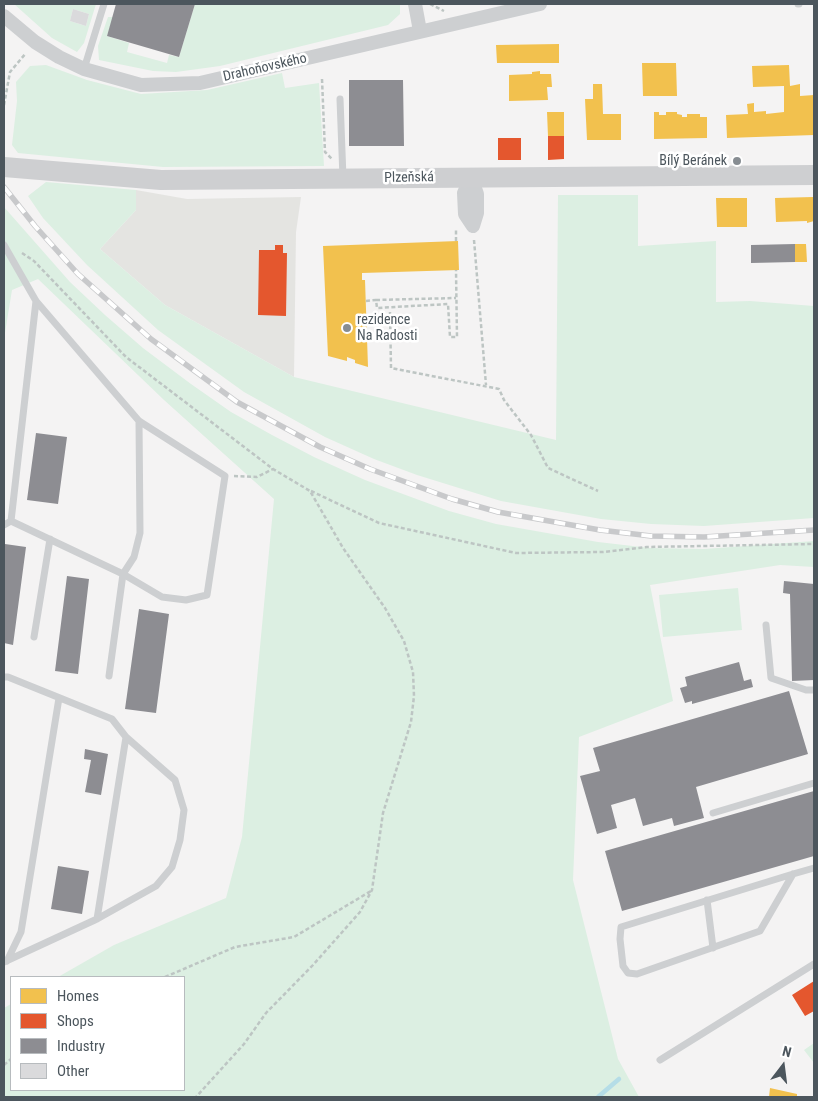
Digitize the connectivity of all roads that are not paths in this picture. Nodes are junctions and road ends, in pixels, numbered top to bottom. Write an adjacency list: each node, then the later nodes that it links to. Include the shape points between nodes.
1 (104, 4): 6 (lane)
2 (414, 4): 5 (street)
3 (540, 4): 5 (street, Drahoňovského)
4 (4, 16): 6 (street, Drahoňovského, via 35,42)
5 (420, 31): 6 (street, Drahoňovského, via 200,83 140,85)
6 (84, 70)
7 (340, 99): 9 (lane)
8 (4, 167): 9 (main road, Plzeňská, via 162,180)
9 (343, 174): 11 (main road, Plzeňská)
10 (814, 175): 11 (main road, Plzeňská)
11 (471, 177): 12 (street, via 464,193 465,214)
12 (473, 226)
13 (4, 245): 14 (lane)
14 (36, 301): 15 (lane); 16 (lane)
15 (139, 421): 19 (lane, via 140,533 134,557); 19 (lane, via 225,476 207,595 186,600 162,596)
16 (11, 520): 17 (lane); 18 (lane)
17 (4, 525)
18 (50, 539): 19 (lane); 21 (lane)
19 (124, 574): 22 (lane)
20 (766, 625): 24 (lane, via 771,678)
21 (34, 637)
22 (109, 676)
23 (4, 677): 25 (lane)
24 (814, 690)
25 (59, 698): 26 (lane, via 112,719); 34 (lane, via 21,932)
26 (126, 737): 32 (lane); 32 (lane, via 175,780 184,810 180,840 172,866 156,886)
27 (814, 783): 28 (lane)
28 (713, 813)
29 (814, 868): 30 (lane)
30 (793, 874): 31 (lane); 33 (lane, via 760,931)
31 (708, 900): 33 (lane); 33 (lane, via 621,927 623,966 628,972 637,974)
32 (97, 919): 34 (lane)
33 (713, 948)
34 (5, 962)
35 (814, 964): 36 (lane)
36 (660, 1060)

